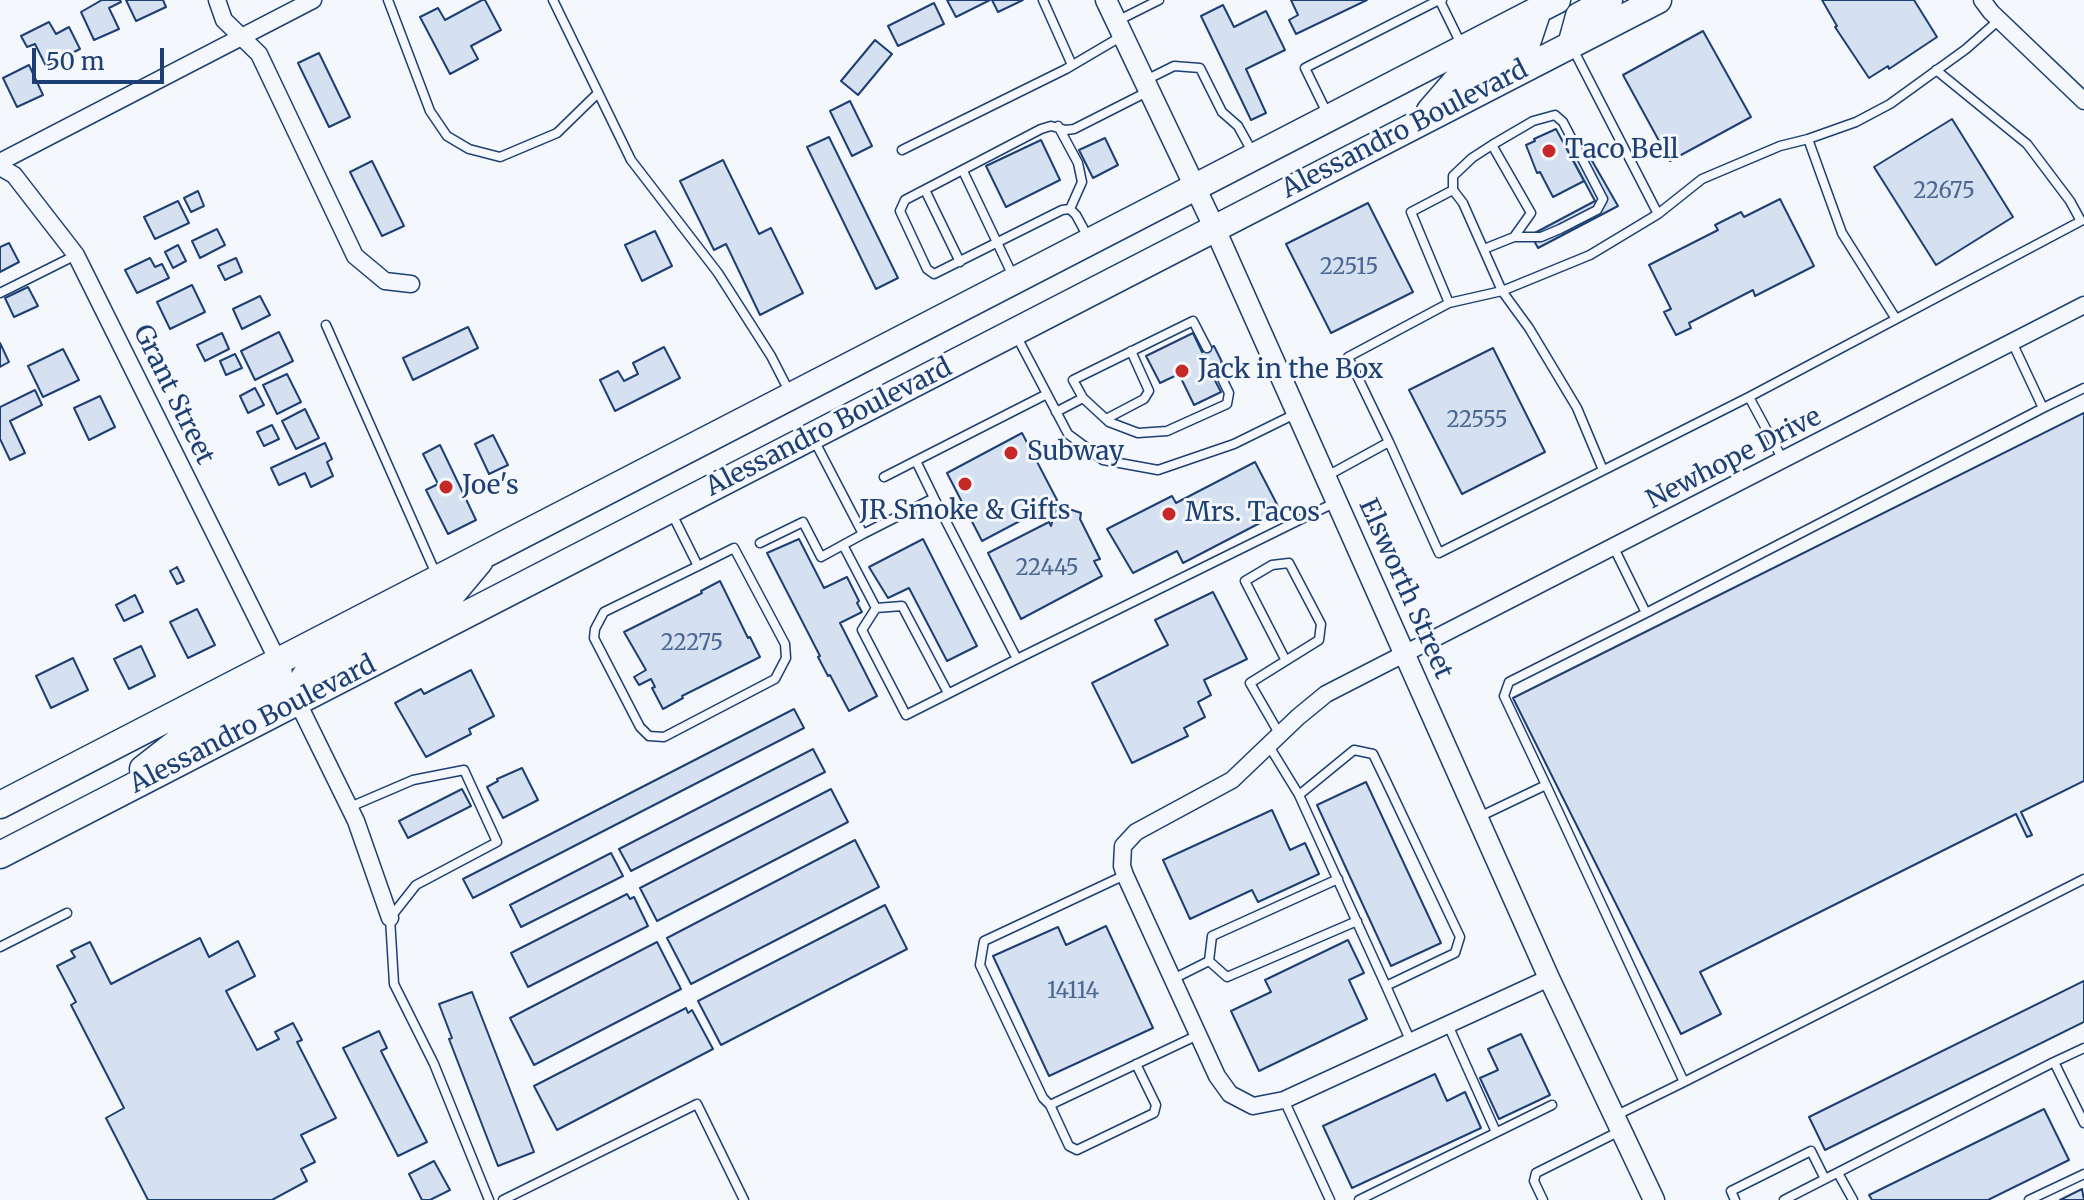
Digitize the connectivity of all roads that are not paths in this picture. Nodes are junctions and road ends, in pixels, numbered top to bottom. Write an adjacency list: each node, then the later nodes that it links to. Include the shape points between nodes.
1 (217, 0): 15 (street, via 224,20)
2 (313, 0): 15 (street)
3 (388, 0): 21 (lane, via 430,111 447,136 469,149 500,157 557,133)
4 (553, 0): 21 (lane)
5 (1043, 0): 18 (lane)
6 (1106, 0): 14 (street, Elsworth Street)
7 (1159, 0): 14 (lane)
8 (1440, 0): 17 (lane); 23 (lane, via 1305,68)
9 (1609, 0): 16 (main road, via 1579,16)
10 (1658, 0): 16 (main road, Alessandro Boulevard)
11 (1982, 0): 13 (street)
12 (1543, 3): 17 (main road, Alessandro Boulevard); 24 (main road, via 1527,43 1456,81)
13 (1999, 20): 19 (lane); 22 (street)
14 (1120, 29): 18 (lane); 20 (street, Elsworth Street)
15 (241, 37): 30 (street); 45 (street, via 259,54 355,256 385,281)
16 (1571, 45): 24 (main road, Alessandro Boulevard); 36 (lane)
17 (1463, 48): 23 (main road, Alessandro Boulevard)
18 (1072, 65): 28 (lane)
19 (1936, 70): 26 (lane, via 1890,104); 50 (lane, via 2027,144 2081,221)
20 (1147, 86): 25 (lane, via 1074,129); 29 (lane, via 1174,66 1200,68 1222,112 1238,126); 32 (street, Elsworth Street)
21 (598, 93): 59 (lane, via 631,160 718,273)
22 (2084, 101)
23 (1329, 117): 29 (main road, Alessandro Boulevard)
24 (1420, 123): 37 (main road, Alessandro Boulevard)
25 (1058, 126): 31 (lane, via 1041,129); 35 (lane, via 1082,182)
26 (1808, 139): 36 (lane, via 1702,179); 50 (lane, via 1842,233)
27 (1492, 145): 34 (lane, via 1453,176); 38 (lane, via 1531,213); 38 (lane, via 1533,121 1555,115 1603,199 1597,210 1560,229 1541,237)
28 (902, 150)
29 (1254, 155): 32 (main road, Alessandro Boulevard)
30 (0, 165): 42 (street, Grant Street, via 14,175)
31 (963, 171): 33 (lane); 39 (lane)
32 (1195, 187): 37 (street, Elsworth Street); 40 (main road, Alessandro Boulevard)
33 (925, 190): 43 (lane); 43 (lane, via 905,200 900,211 927,269 934,274)
34 (1453, 190): 41 (lane); 48 (lane, via 1411,212)
35 (1070, 209): 39 (lane); 40 (lane)
36 (1658, 214): 46 (lane, via 1590,255)
37 (1215, 229): 52 (main road, Alessandro Boulevard); 64 (street, Elsworth Street)
38 (1514, 237): 41 (lane)
39 (997, 242): 43 (lane); 44 (lane)
40 (1090, 242): 44 (main road, Alessandro Boulevard)
41 (1484, 249): 46 (lane)
42 (76, 255): 47 (lane); 88 (street, Grant Street)
43 (960, 262)
44 (1015, 280): 59 (main road, Alessandro Boulevard)
45 (411, 284)
46 (1502, 291): 48 (lane); 70 (lane, via 1577,408)
47 (0, 293)
48 (1449, 303): 67 (lane, via 1348,357)
49 (2084, 305): 53 (street, Newhope Drive)
50 (1896, 319): 60 (lane)
51 (326, 325): 82 (lane)
52 (1014, 332): 58 (lane); 66 (main road, Alessandro Boulevard)
53 (2012, 342): 62 (lane); 68 (street, Newhope Drive)
54 (1207, 348): 55 (lane, via 1193,321)
55 (1131, 351): 61 (lane, via 1073,380); 65 (lane, via 1149,391)
56 (1216, 366): 65 (lane, via 1229,393 1227,404 1196,420 1167,431 1138,433)
57 (2084, 388): 62 (lane)
58 (1047, 394): 63 (lane); 69 (lane)
59 (791, 395): 66 (main road); 80 (main road, Alessandro Boulevard)
60 (1749, 397): 68 (lane); 70 (lane)
61 (1083, 398): 63 (lane); 65 (lane)
62 (2043, 408): 84 (lane)
63 (1056, 412): 64 (lane, via 1068,434 1103,460 1158,470 1234,444)
64 (1298, 413): 72 (street, Elsworth Street)
65 (1106, 419)
66 (812, 436): 75 (main road, Alessandro Boulevard); 76 (lane)
67 (1389, 442): 70 (lane, via 1439,553); 72 (lane)
68 (1784, 460): 79 (street, Newhope Drive)
69 (916, 461): 71 (lane); 73 (lane)
70 (1603, 470)
71 (884, 477)
72 (1326, 477): 74 (street, Elsworth Street)
73 (934, 498): 76 (lane); 86 (lane)
74 (1337, 501): 85 (street, Elsworth Street); 86 (lane)
75 (670, 510): 81 (lane); 90 (main road, Alessandro Boulevard)
76 (863, 534): 78 (lane)
77 (760, 543): 78 (lane, via 803,522 821,557)
78 (843, 545): 83 (lane)
79 (1614, 548): 84 (lane); 85 (street, Newhope Drive)
80 (487, 552): 82 (main road, Alessandro Boulevard); 90 (main road, via 453,593 311,667 298,687)
81 (698, 566): 81 (lane, via 734,548 785,644 786,658 775,679 664,737 649,736 594,638 595,629 604,612)
82 (438, 578): 88 (main road, Alessandro Boulevard)
83 (876, 608): 89 (lane, via 902,606); 89 (lane, via 862,630 906,715)
84 (1646, 613): 92 (lane, via 1509,682 1504,696)
85 (1406, 655): 91 (street, Newhope Drive, via 1326,694); 97 (street, Elsworth Street)
86 (1017, 659): 89 (lane)
87 (1285, 659): 87 (lane, via 1319,640 1321,624 1289,563 1272,565 1245,581); 91 (lane, via 1250,683)
88 (278, 661): 94 (main road, Alessandro Boulevard); 95 (main road, via 279,679 270,694 184,737)
89 (948, 693)
90 (298, 703): 95 (main road, Alessandro Boulevard); 96 (street)
91 (1274, 741): 93 (lane); 99 (street, Newhope Drive, via 1232,780 1136,832 1123,846)
92 (1546, 785): 97 (lane); 116 (lane)
93 (1299, 795): 100 (lane); 109 (lane, via 1354,750 1373,754 1460,937 1455,953)
94 (0, 805)
95 (97, 806): 98 (main road, Alessandro Boulevard)
96 (349, 807): 103 (street); 103 (lane, via 413,780 464,770 497,842 416,885)
97 (1478, 818): 107 (street, Elsworth Street)
98 (0, 855)
99 (1125, 875): 108 (street); 118 (lane, via 984,941 980,965)
100 (1338, 879): 104 (lane); 106 (lane, via 1212,936)
101 (2084, 879): 116 (lane)
102 (67, 913): 105 (lane)
103 (390, 918): 126 (lane, via 394,984 434,1064)
104 (1357, 921): 106 (lane, via 1227,977); 109 (lane)
105 (0, 947)
106 (1209, 961): 108 (lane)
107 (1549, 978): 110 (street); 121 (street, Elsworth Street)
108 (1172, 980): 111 (street)
109 (1386, 986): 112 (lane)
110 (1448, 1025): 112 (street); 122 (lane)
111 (1198, 1035): 115 (lane); 117 (street, via 1230,1094 1253,1106)
112 (1411, 1042): 117 (street)
113 (2084, 1048): 114 (lane)
114 (2054, 1062): 120 (lane); 123 (lane)
115 (1136, 1064): 118 (lane); 118 (lane, via 1156,1105 1154,1113 1077,1150 1069,1146)
116 (1684, 1082): 121 (lane)
117 (1284, 1100): 129 (lane)
118 (1047, 1102)
119 (1552, 1105): 122 (lane)
120 (2084, 1123)
121 (1618, 1124): 131 (lane, via 1536,1173); 132 (street, Elsworth Street)
122 (1496, 1132): 130 (lane)
123 (1838, 1173): 125 (lane); 135 (lane)
124 (2084, 1174): 136 (lane)
125 (1825, 1179): 133 (lane, via 1811,1151 1731,1191); 134 (lane)
126 (489, 1200)
127 (503, 1200): 128 (lane, via 697,1104)
128 (744, 1200)
129 (1330, 1200)
130 (1359, 1200)
131 (1543, 1200)
132 (1654, 1200)
133 (1735, 1200)
134 (1784, 1200)
135 (1853, 1200)
136 (2029, 1200)

